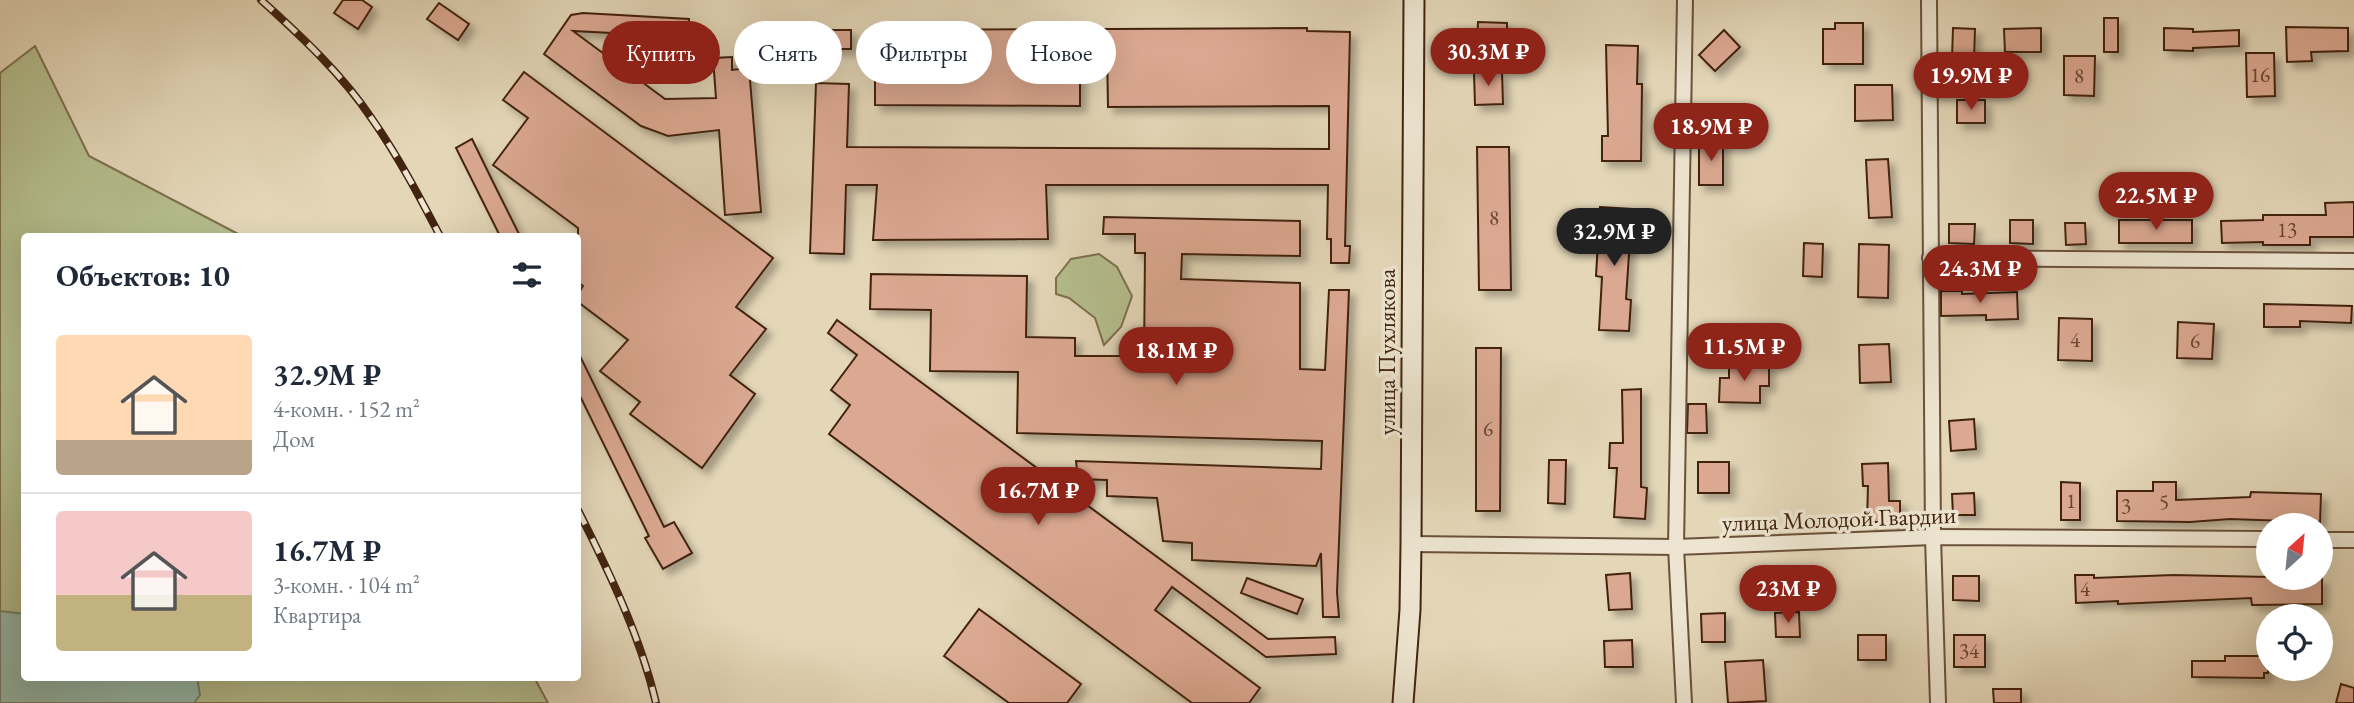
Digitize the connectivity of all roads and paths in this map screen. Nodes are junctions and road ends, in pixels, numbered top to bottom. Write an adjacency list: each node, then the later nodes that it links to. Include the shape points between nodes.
1 (1414, 0): 10 (street, улица Пухлякова)
2 (1685, 0): 11 (street)
3 (1929, 0): 4 (street)
4 (1930, 258): 5 (street); 6 (street)
5 (2354, 261)
6 (1933, 537): 7 (street, улица Молодой Гвардии); 11 (street, улица Молодой Гвардии); 14 (street)
7 (2256, 540)
8 (2333, 540): 9 (street)
9 (2354, 540)
10 (1411, 544): 11 (street, улица Молодой Гвардии); 12 (street, улица Пухлякова)
11 (1676, 547): 13 (street)
12 (1403, 703)
13 (1684, 703)
14 (1938, 703)

